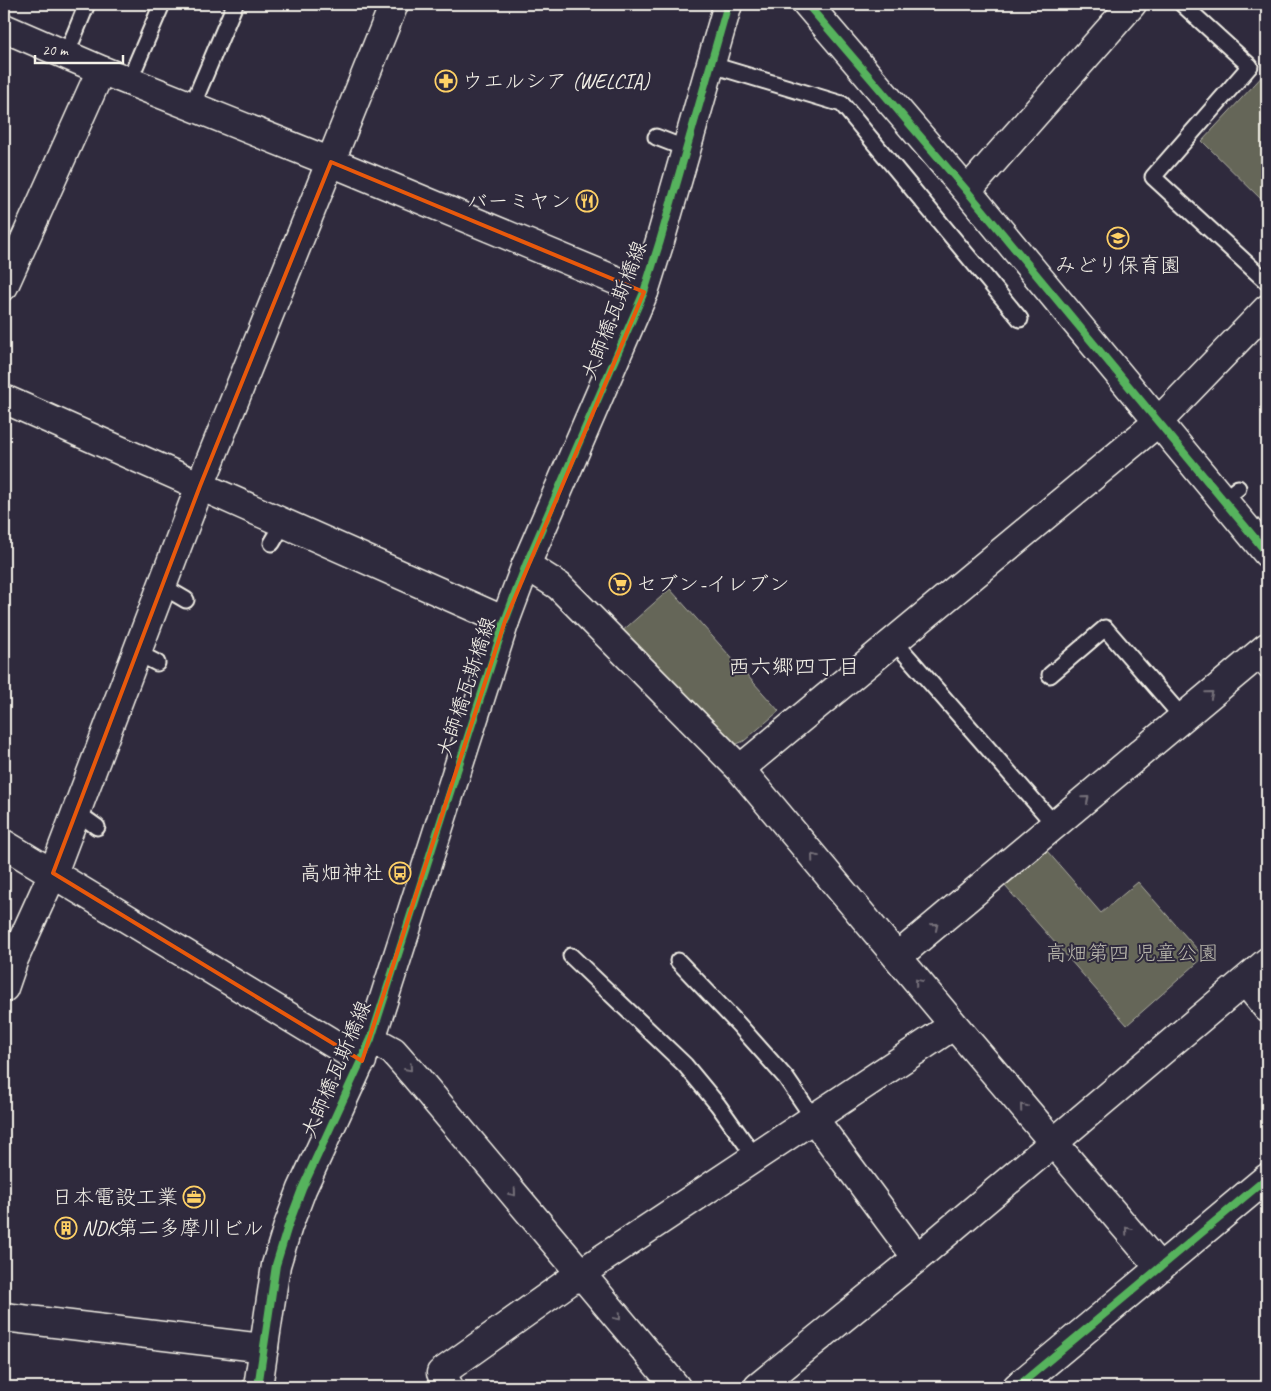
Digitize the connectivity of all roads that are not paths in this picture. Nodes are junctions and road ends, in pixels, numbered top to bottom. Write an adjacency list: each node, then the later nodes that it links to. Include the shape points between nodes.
1 (87, 4): 10 (lane)
2 (162, 4): 13 (lane)
3 (235, 4): 14 (lane)
4 (394, 4): 17 (street)
5 (728, 4): 11 (street, 大師橋瓦斯橋線)
6 (807, 4): 18 (street)
7 (1132, 4): 18 (street)
8 (1182, 4): 19 (lane, via 1250,66 1153,177)
9 (4, 28): 10 (street)
10 (66, 55): 12 (street)
11 (712, 65): 16 (street, 大師橋瓦斯橋線); 23 (lane, via 842,104)
12 (101, 70): 13 (street); 20 (street)
13 (129, 81): 14 (street)
14 (192, 106): 17 (street)
15 (656, 138): 16 (lane)
16 (687, 149): 21 (street, 大師橋瓦斯橋線)
17 (331, 162): 21 (street); 26 (street)
18 (967, 191): 25 (street)
19 (1267, 282)
20 (4, 286)
21 (644, 292): 28 (street, 大師橋瓦斯橋線)
22 (1267, 309): 25 (street)
23 (1020, 319)
24 (4, 399): 26 (street)
25 (1158, 422): 27 (street, via 1230,494); 32 (street)
26 (200, 486): 29 (street); 31 (street, via 278,533)
27 (1267, 554)
28 (526, 565): 31 (street, 大師橋瓦斯橋線); 36 (street, via 559,586)
29 (162, 586): 30 (lane); 39 (street, via 147,658 86,820)
30 (186, 600)
31 (505, 621): 48 (street, 大師橋瓦斯橋線)
32 (894, 641): 36 (street); 37 (lane)
33 (1263, 658): 35 (street, one-way to 33)
34 (1050, 675): 35 (lane, via 1105,628)
35 (1182, 718): 37 (street, one-way to 35)
36 (740, 769): 41 (street, one-way to 36)
37 (1055, 825): 41 (street, one-way to 37)
38 (4, 844): 39 (street)
39 (53, 873): 45 (street); 48 (street)
40 (571, 956): 51 (lane, via 685,1065)
41 (897, 957): 47 (street, one-way to 41)
42 (678, 961): 49 (lane, via 786,1078)
43 (1267, 962): 44 (street)
44 (1244, 981): 46 (street); 50 (street)
45 (4, 988)
46 (1267, 1008)
47 (954, 1025): 49 (street); 50 (street, one-way to 47)
48 (366, 1050): 55 (street, one-way to 55, via 393,1051); 57 (street, 大師橋瓦斯橋線, via 288,1226 276,1265)
49 (814, 1119): 51 (street); 53 (street)
50 (1053, 1142): 53 (street); 54 (street, one-way to 50)
51 (755, 1158): 55 (street)
52 (1267, 1178): 54 (street)
53 (917, 1258): 61 (street)
54 (1160, 1268): 62 (street)
55 (581, 1273): 59 (street, via 442,1373); 60 (street, one-way to 60)
56 (4, 1317): 57 (street)
57 (264, 1348): 58 (street, 大師橋瓦斯橋線)
58 (258, 1387)
59 (449, 1387)
60 (676, 1387)
61 (758, 1387)
62 (1017, 1387)

